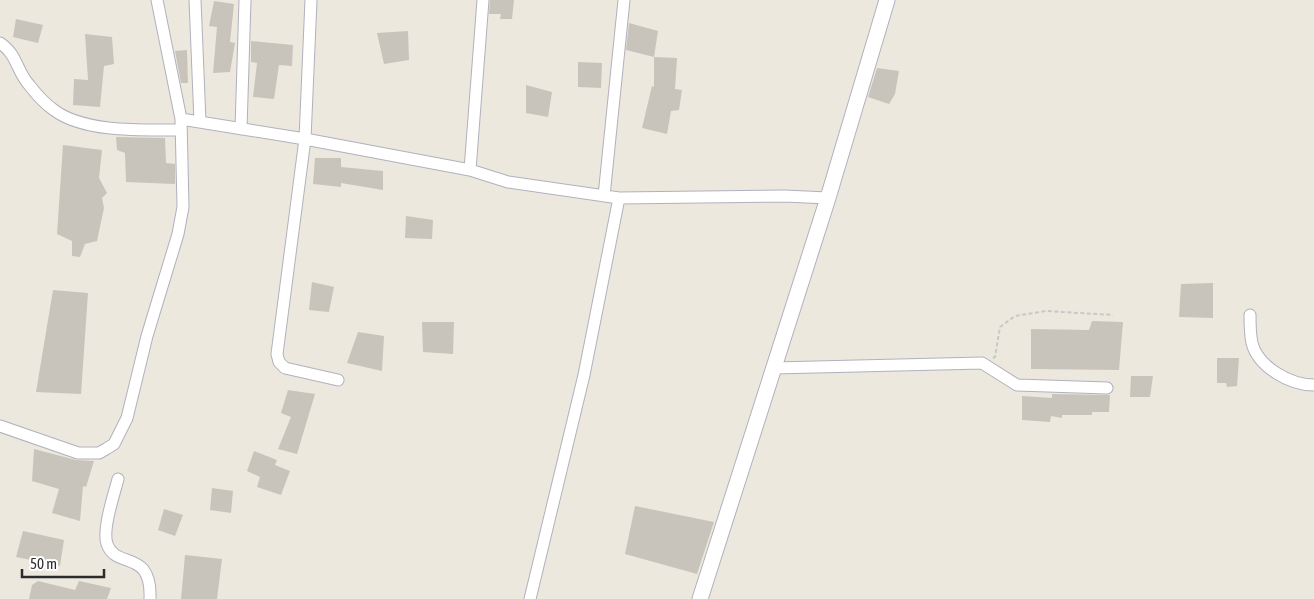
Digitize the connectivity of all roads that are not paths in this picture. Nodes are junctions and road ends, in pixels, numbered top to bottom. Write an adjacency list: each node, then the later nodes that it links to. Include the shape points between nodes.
1 (158, 0): 10 (street)
2 (195, 0): 9 (street)
3 (245, 0): 11 (street)
4 (311, 0): 12 (street)
5 (483, 0): 13 (street)
6 (624, 0): 14 (street)
7 (887, 0): 16 (street)
8 (0, 43): 10 (street, via 12,51 26,82 37,95 55,111 75,121 145,130)
9 (200, 122): 10 (street); 11 (street)
10 (181, 125): 22 (street, via 183,207 178,234 147,336 127,418 114,444 99,453 78,453)
11 (241, 129): 12 (street)
12 (305, 139): 13 (street); 19 (street, via 277,354 285,368)
13 (470, 170): 14 (street, via 508,182)
14 (604, 196): 15 (street)
15 (619, 198): 16 (street); 25 (street, via 584,375)
16 (828, 198): 18 (street)
17 (1250, 315): 20 (street, via 1252,344 1260,357 1288,382)
18 (774, 368): 21 (street, via 982,364 1017,385); 26 (street)
19 (338, 380)
20 (1314, 385)
21 (1107, 388)
22 (0, 426)
23 (118, 480): 24 (street, via 106,535 107,544 112,552 144,570 150,585)
24 (150, 599)
25 (530, 599)
26 (700, 599)

